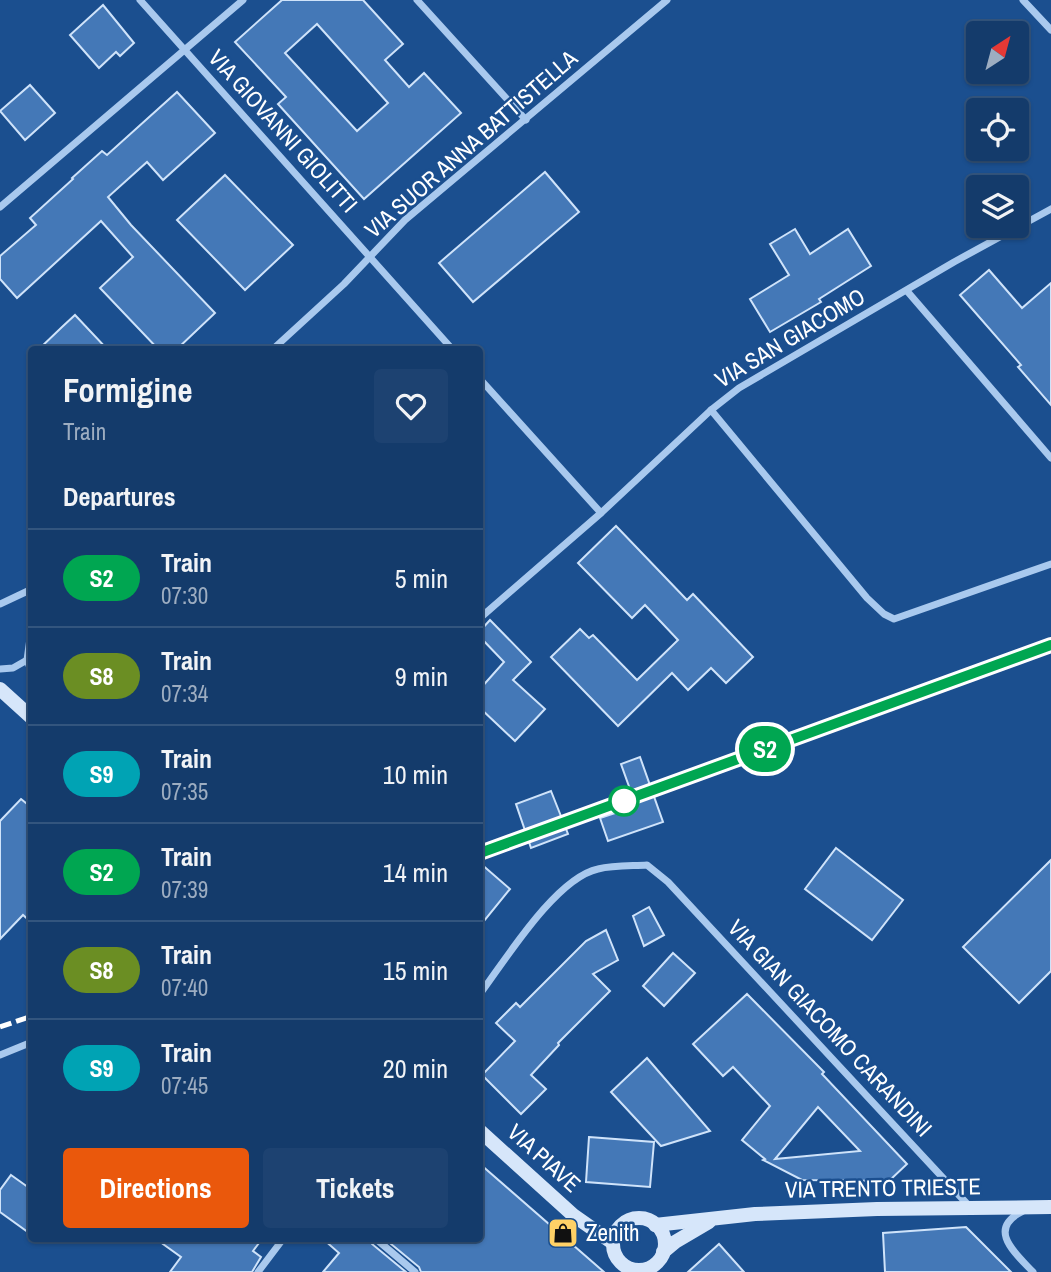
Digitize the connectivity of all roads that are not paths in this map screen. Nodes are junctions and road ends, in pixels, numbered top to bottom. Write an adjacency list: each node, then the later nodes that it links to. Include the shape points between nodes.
1 (140, 0): 8 (street, VIA GIOVANNI GIOLITTI)
2 (243, 0): 8 (street)
3 (417, 0): 9 (street)
4 (667, 0): 6 (street, VIA SUOR ANNA BATTISTELLA)
5 (1023, 0): 7 (street)
6 (658, 3): 9 (street, VIA SUOR ANNA BATTISTELLA)
7 (1051, 30)
8 (185, 50): 10 (street); 12 (street, VIA GIOVANNI GIOLITTI)
9 (526, 120): 12 (street, VIA SUOR ANNA BATTISTELLA, via 405,220)
10 (0, 207)
11 (1051, 209): 13 (street, VIA SAN GIACOMO)
12 (370, 257): 14 (street, VIA SUOR ANNA BATTISTELLA); 15 (street, VIA GIOVANNI GIOLITTI)
13 (907, 291): 17 (street, VIA SAN GIACOMO, via 739,388); 18 (street)
14 (276, 346)
15 (449, 346)
16 (483, 382): 19 (street)
17 (711, 410): 19 (street, VIA SAN GIACOMO); 20 (street, via 867,598 894,620)
18 (1051, 458)
19 (601, 513): 23 (street, VIA SAN GIACOMO)
20 (1051, 564)
21 (28, 591): 22 (street)
22 (0, 604)
23 (483, 615)
24 (28, 653): 25 (street)
25 (27, 660): 26 (street)
26 (0, 669)
27 (0, 689): 28 (street)
28 (28, 714)
29 (483, 990): 34 (street, VIA GIAN GIACOMO CARANDINI, via 559,892 577,878 596,869 647,865)
30 (28, 1044): 31 (street)
31 (0, 1055)
32 (483, 1134): 40 (street, VIA PIAVE)
33 (1051, 1207): 35 (street, VIA TRENTO TRIESTE)
34 (970, 1208): 35 (street, VIA TRENTO TRIESTE); 36 (street, VIA TRENTO TRIESTE)
35 (1027, 1209): 45 (street, via 1009,1220 1005,1232 1007,1243)
36 (717, 1219): 37 (street, VIA TRENTO TRIESTE); 41 (street, VIA TRENTO TRIESTE)
37 (655, 1225): 40 (street, via 645,1219 628,1221 617,1230); 41 (street, via 663,1236)
38 (281, 1242): 43 (street)
39 (380, 1242): 44 (street)
40 (613, 1244): 42 (street, VIA PIAVE)
41 (663, 1252): 42 (street, VIA PIAVE, via 649,1268)
42 (628, 1270)
43 (258, 1272)
44 (415, 1272)
45 (1033, 1272)

